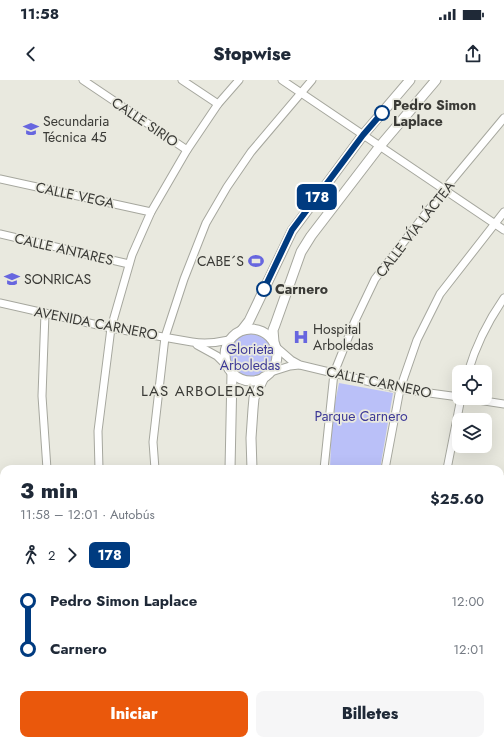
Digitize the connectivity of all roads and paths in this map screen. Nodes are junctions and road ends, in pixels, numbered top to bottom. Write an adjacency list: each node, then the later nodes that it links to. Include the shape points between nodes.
1 (83, 80): 13 (street, CALLE SIRIO)
2 (182, 80): 9 (street)
3 (239, 80): 9 (street)
4 (282, 80): 8 (street)
5 (312, 80): 8 (street)
6 (410, 80): 11 (main road)
7 (436, 80): 12 (main road)
8 (301, 93): 11 (street); 27 (street, via 251,152 206,223)
9 (218, 104): 13 (street)
10 (504, 118): 15 (street, CALLE VÍA LÁCTEA)
11 (363, 135): 12 (street); 26 (main road, via 292,230 249,321)
12 (380, 146): 15 (street); 30 (main road, via 316,228 301,252 273,330)
13 (187, 150): 16 (street)
14 (0, 179): 16 (street, CALLE VEGA)
15 (444, 190): 18 (street); 34 (street, CALLE VÍA LÁCTEA, via 375,279 354,322)
16 (151, 212): 21 (street)
17 (504, 212): 18 (street)
18 (495, 224): 19 (street); 36 (street, via 440,294 417,340)
19 (504, 230)
20 (0, 234): 21 (street, CALLE ANTARES)
21 (129, 264): 25 (street)
22 (504, 298): 32 (street, via 488,322)
23 (0, 303): 24 (street, AVENIDA CARNERO)
24 (45, 313): 25 (street, AVENIDA CARNERO); 41 (street, via 42,396)
25 (111, 328): 27 (street, AVENIDA CARNERO); 42 (street, via 98,431)
26 (242, 330): 28 (main road); 30 (main road, via 260,330 268,334)
27 (165, 337): 29 (street, AVENIDA CARNERO); 43 (street, via 153,442)
28 (229, 340): 29 (street, AVENIDA CARNERO, via 204,344); 33 (main road, via 225,348 225,357)
29 (192, 342): 33 (street, AVENIDA CARNERO, via 217,356)
30 (275, 344): 31 (street, CALLE CARNERO); 35 (main road, via 276,363)
31 (300, 365): 34 (street, CALLE CARNERO); 35 (street, CALLE CARNERO, via 290,366)
32 (470, 365)
33 (230, 370): 35 (main road, via 239,378 248,381); 44 (main road)
34 (334, 373): 36 (street, CALLE CARNERO); 46 (street, CALLE VÍA LÁCTEA)
35 (268, 375): 45 (main road, via 254,398)
36 (400, 390): 37 (street, CALLE CARNERO); 47 (street)
37 (452, 397)
38 (492, 402): 39 (street)
39 (504, 404)
40 (459, 405): 48 (street)
41 (47, 465)
42 (100, 465)
43 (155, 465)
44 (230, 465)
45 (252, 465)
46 (324, 465)
47 (386, 465)
48 (449, 465)

